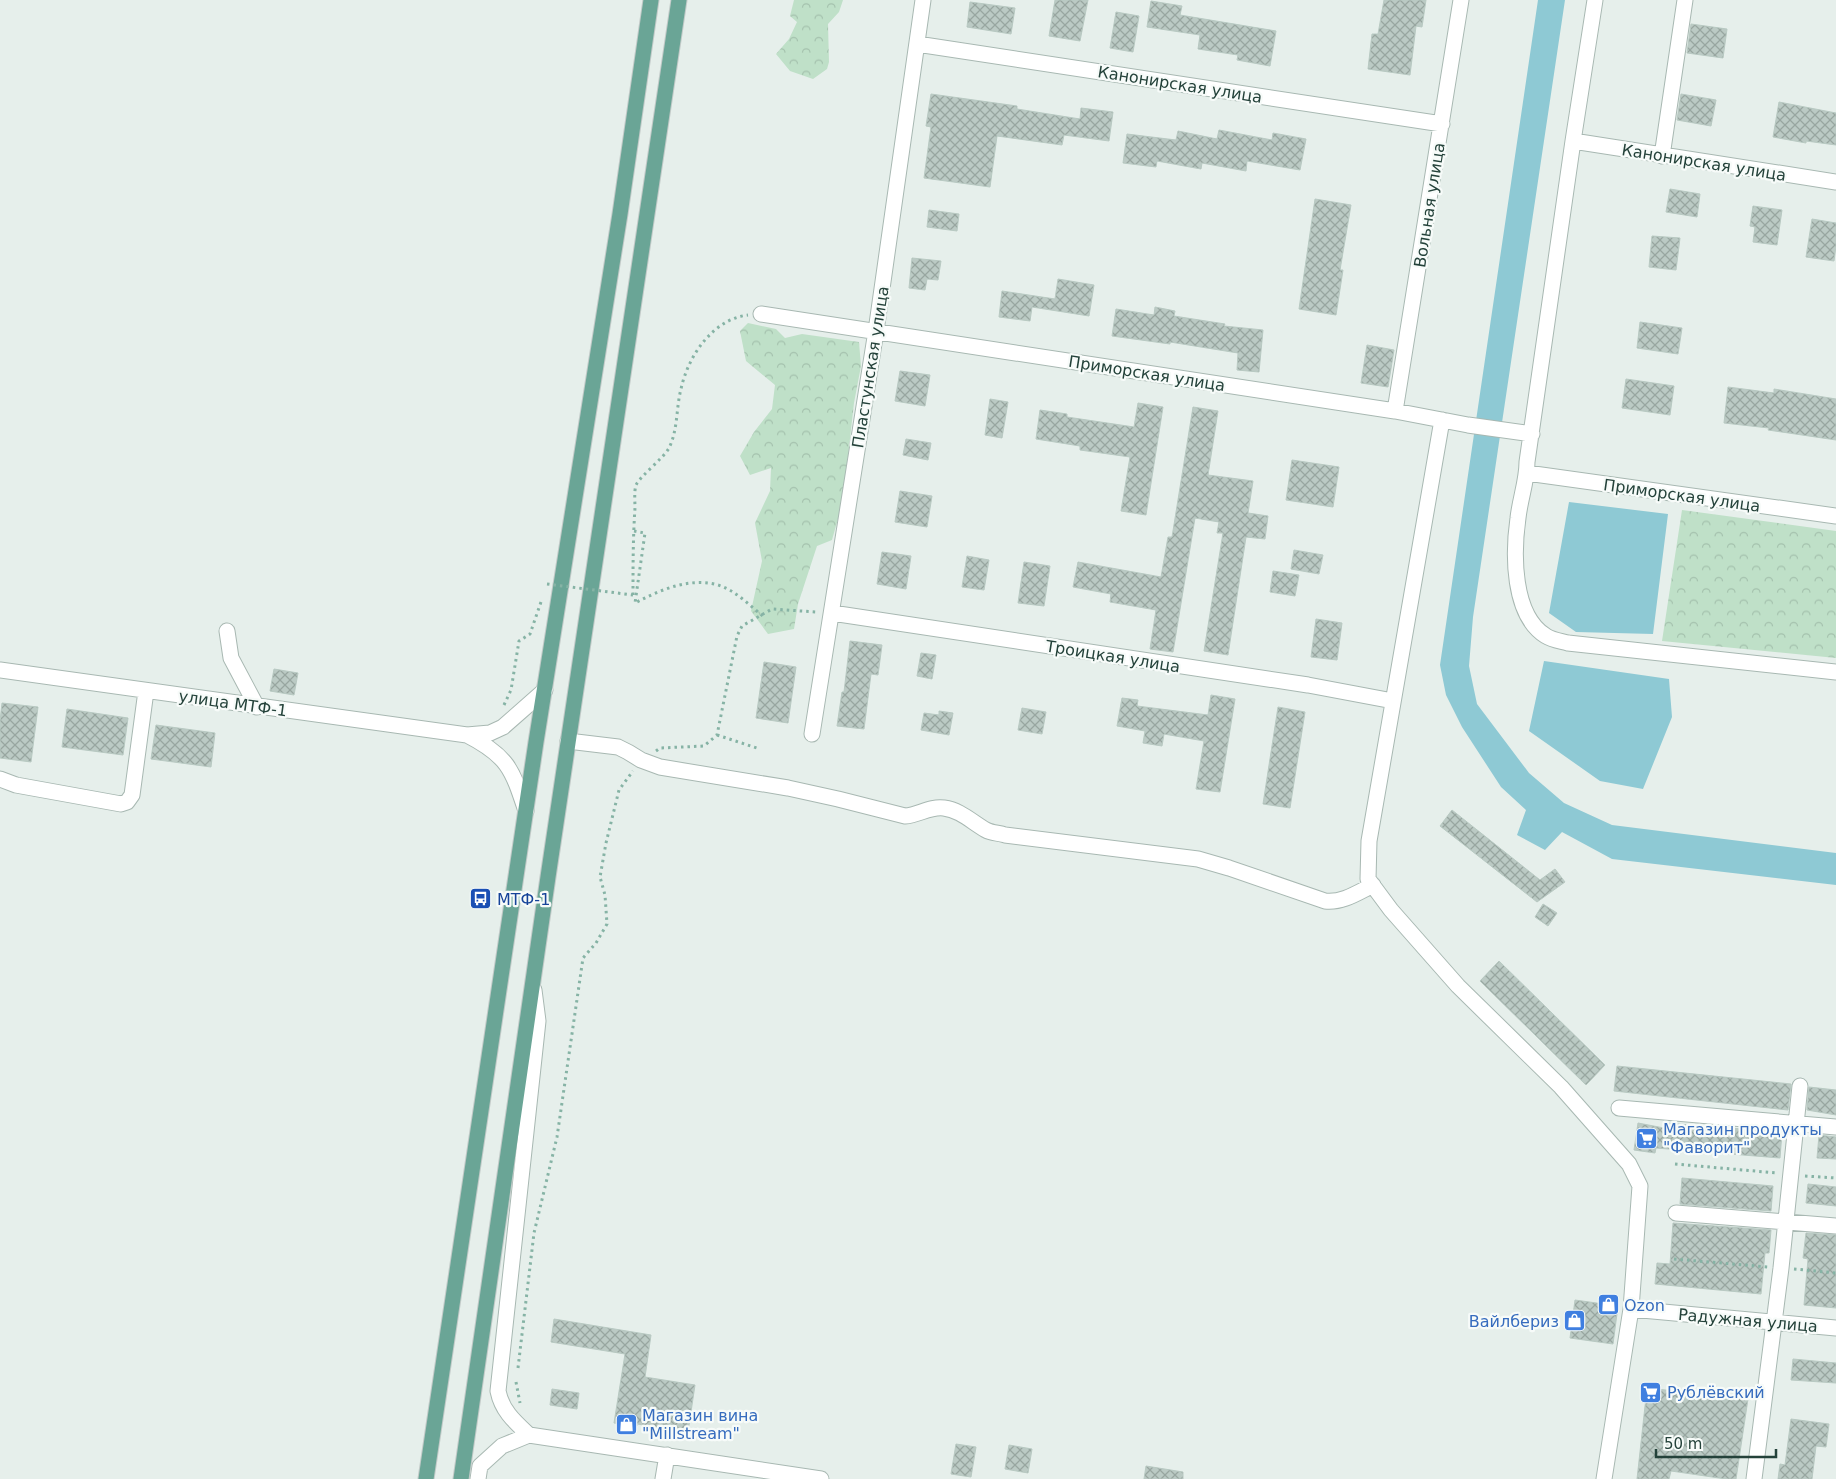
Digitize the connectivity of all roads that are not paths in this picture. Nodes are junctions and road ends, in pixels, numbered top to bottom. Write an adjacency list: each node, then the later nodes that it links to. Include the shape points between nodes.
1 (651, 0): 23 (main road)
2 (679, 0): 29 (main road)
3 (923, 0): 7 (street, Пластунская улица)
4 (1461, 0): 8 (street, Вольная улица)
5 (1595, 0): 9 (street)
6 (1685, 0): 10 (street)
7 (917, 44): 8 (street, Канонирская улица); 13 (street, Пластунская улица)
8 (1442, 124): 14 (street, Вольная улица)
9 (1573, 142): 10 (street, Канонирская улица); 16 (street)
10 (1662, 156): 11 (street, Канонирская улица)
11 (1836, 182)
12 (761, 314): 13 (street, Приморская улица)
13 (876, 332): 14 (street, Приморская улица); 19 (street, Пластунская улица)
14 (1395, 411): 15 (street, Приморская улица)
15 (1442, 420): 16 (street, Приморская улица); 25 (street)
16 (1532, 434): 17 (street)
17 (1527, 474): 18 (street, Приморская улица); 22 (street, via 1518,518 1515,557 1518,589 1530,621 1546,636 1568,643)
18 (1836, 516)
19 (832, 614): 25 (street, Троицкая улица, via 1298,683); 27 (street, Пластунская улица)
20 (228, 631): 26 (street, via 231,658)
21 (0, 670): 24 (street, улица МТФ-1)
22 (1836, 672)
23 (544, 690): 28 (street, улица МТФ-1, via 503,728); 31 (main road)
24 (146, 691): 26 (street, улица МТФ-1); 30 (street, via 132,795 127,802 121,804 16,785)
25 (1393, 701): 32 (street, via 1369,841 1368,878)
26 (257, 707): 28 (street, улица МТФ-1)
27 (812, 734)
28 (467, 735): 31 (street, улица МТФ-1, via 502,758 516,779)
29 (568, 741): 32 (street, via 618,747 660,767 805,791 905,816 944,808 958,812 987,831 1005,835 1198,859 1325,901 1343,900); 33 (main road)
30 (0, 779)
31 (526, 811): 46 (main road)
32 (1373, 885): 41 (street, via 1458,986 1561,1087 1629,1164 1640,1186)
33 (533, 984): 44 (street, via 538,1021 498,1391 502,1407); 47 (main road)
34 (1800, 1086): 36 (street)
35 (1619, 1108): 36 (street)
36 (1796, 1123): 37 (street); 39 (street)
37 (1836, 1126)
38 (1676, 1213): 39 (street)
39 (1786, 1221): 40 (street); 42 (street)
40 (1836, 1226)
41 (1631, 1309): 42 (street, Радужная улица); 51 (street)
42 (1774, 1322): 43 (street, Радужная улица); 52 (street)
43 (1836, 1328)
44 (529, 1435): 45 (street); 48 (street, via 502,1446 480,1466)
45 (667, 1455): 49 (street); 50 (street)
46 (426, 1479)
47 (461, 1479)
48 (478, 1479)
49 (663, 1479)
50 (821, 1479)
51 (1604, 1479)
52 (1754, 1479)

